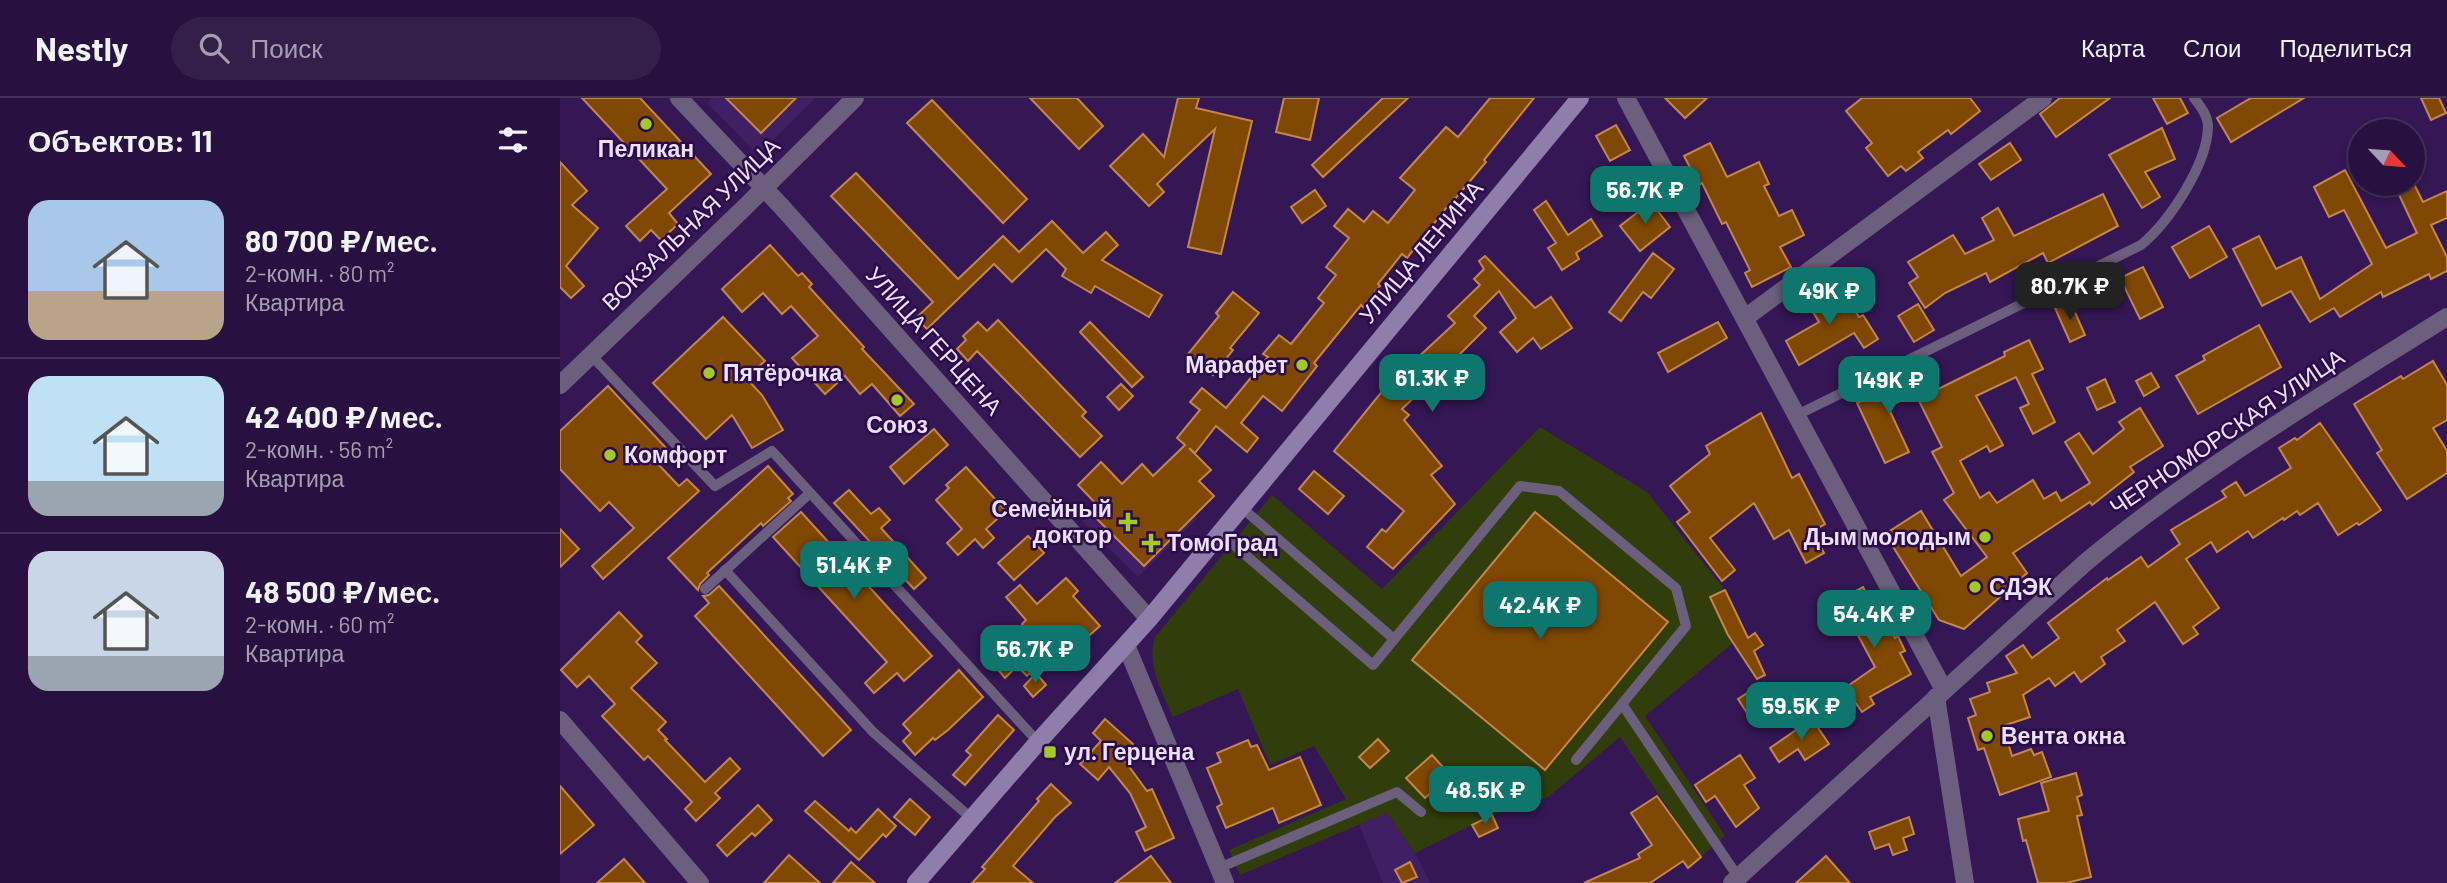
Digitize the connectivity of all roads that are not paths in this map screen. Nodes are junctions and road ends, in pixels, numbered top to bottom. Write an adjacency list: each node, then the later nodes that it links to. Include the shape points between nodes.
1 (679, 98): 7 (street, УЛИЦА ГЕРЦЕНА)
2 (855, 98): 7 (street, ВОКЗАЛЬНАЯ УЛИЦА)
3 (1580, 98): 14 (main road, УЛИЦА ЛЕНИНА)
4 (1626, 98): 9 (street)
5 (2043, 98): 9 (street)
6 (2194, 98): 12 (lane, via 2208,126 2200,158 2169,214 2141,245)
7 (764, 188): 10 (street, ВОКЗАЛЬНАЯ УЛИЦА); 18 (street, УЛИЦА ГЕРЦЕНА)
8 (2447, 317): 21 (street, ЧЕРНОМОРСКАЯ УЛИЦА, via 2224,457 2158,504)
9 (1745, 318): 12 (street)
10 (591, 355): 11 (street, ВОКЗАЛЬНАЯ УЛИЦА); 13 (lane, via 715,486 772,451)
11 (560, 385)
12 (1797, 415): 21 (street)
13 (810, 493): 16 (lane); 24 (lane)
14 (1241, 508): 15 (main road, УЛИЦА ЛЕНИНА); 19 (lane)
15 (1220, 533): 18 (main road, УЛИЦА ЛЕНИНА); 19 (lane, via 1373,664)
16 (725, 570): 17 (lane); 27 (lane, via 873,732)
17 (705, 589)
18 (1149, 619): 20 (main road, УЛИЦА ЛЕНИНА)
19 (1394, 639): 22 (lane, via 1520,486 1559,491 1676,588 1686,626)
20 (1126, 645): 24 (main road, УЛИЦА ЛЕНИНА); 28 (street)
21 (1940, 693): 29 (street, ЧЕРНОМОРСКАЯ УЛИЦА); 32 (street)
22 (1622, 704): 25 (lane); 29 (lane)
23 (560, 720): 30 (street)
24 (1038, 742): 27 (main road, УЛИЦА ЛЕНИНА)
25 (1576, 760)
26 (1421, 812): 28 (lane, via 1397,792)
27 (971, 818): 31 (main road, УЛИЦА ЛЕНИНА)
28 (1222, 875)
29 (1735, 880)
30 (701, 883)
31 (915, 883)
32 (1965, 883)

